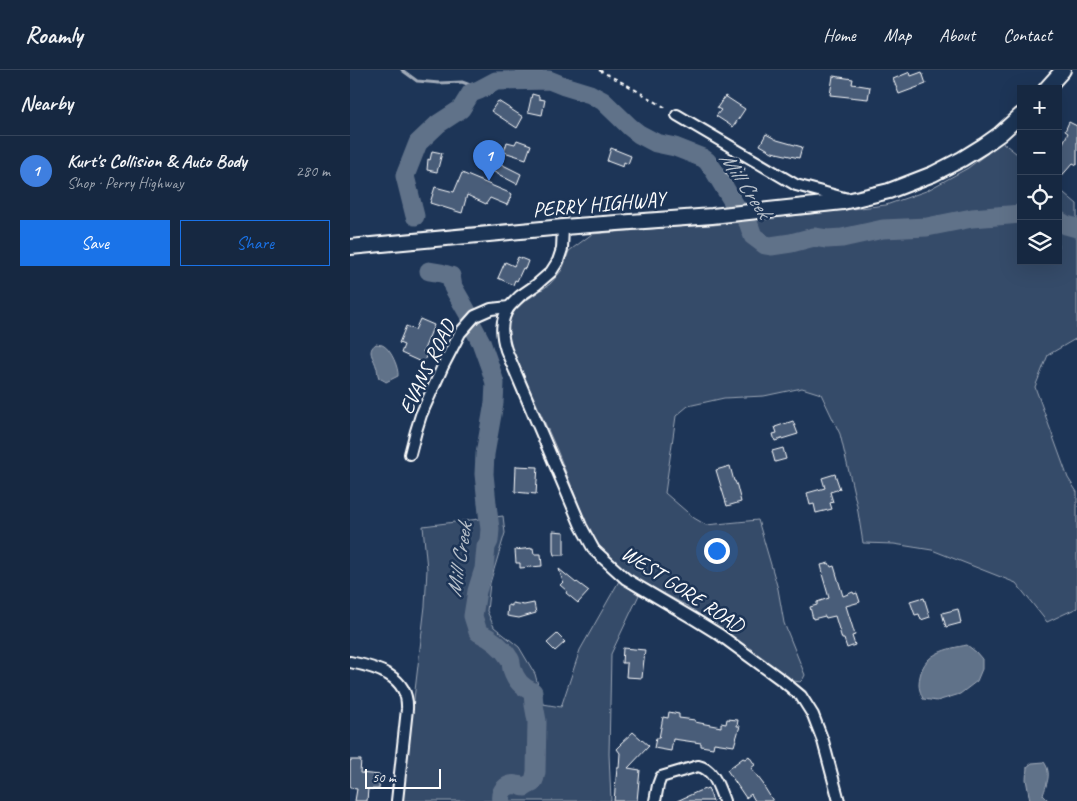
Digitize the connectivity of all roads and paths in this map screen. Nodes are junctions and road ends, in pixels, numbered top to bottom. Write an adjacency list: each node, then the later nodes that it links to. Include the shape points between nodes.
1 (598, 70): 4 (path)
2 (1063, 70): 3 (main road)
3 (1050, 85)
4 (677, 115): 6 (street, via 801,187)
5 (1017, 118): 6 (main road, PERRY HIGHWAY, via 983,146 940,171 889,191)
6 (851, 200): 7 (main road, PERRY HIGHWAY, via 712,216)
7 (563, 227): 8 (main road, PERRY HIGHWAY); 9 (street, via 562,249 556,267)
8 (350, 247)
9 (509, 307): 10 (street, EVANS ROAD, via 491,309 476,316 460,333 421,415); 15 (street, WEST GORE ROAD, via 502,320 506,350 594,550 626,579 720,635 800,696 813,715 823,741)
10 (410, 454)
11 (350, 662): 12 (street, via 372,666 386,673 403,688 407,698)
12 (397, 801)
13 (655, 801): 14 (street, via 661,777 698,766 712,774)
14 (724, 801)
15 (839, 801)

